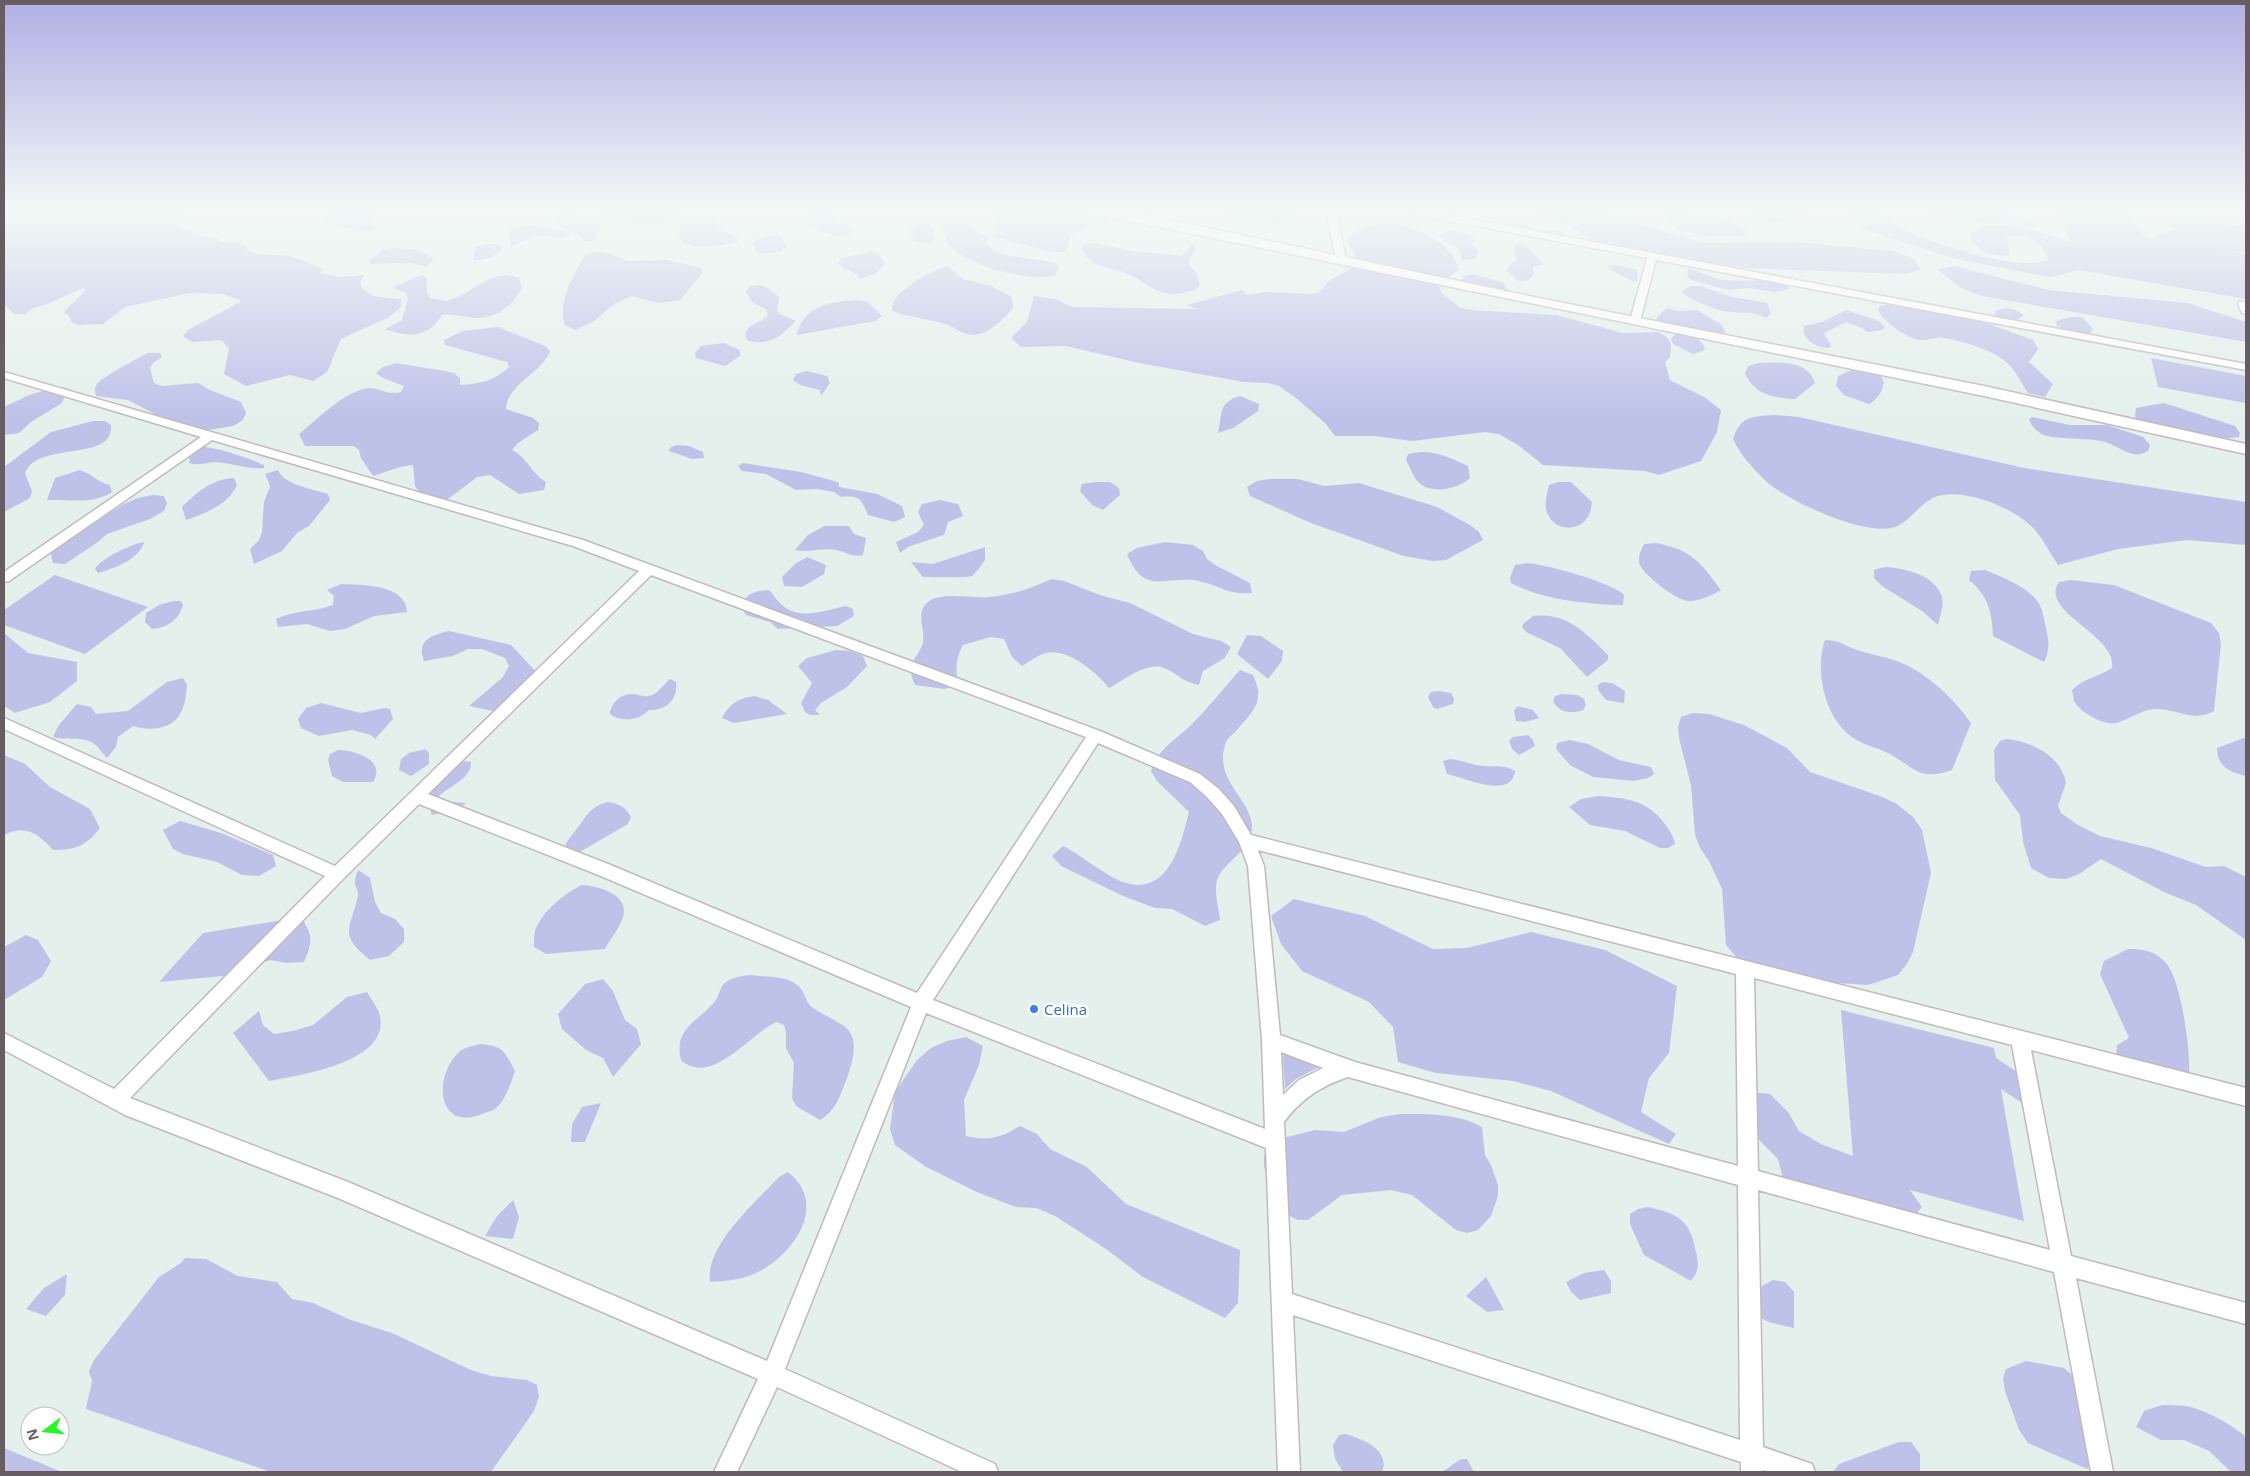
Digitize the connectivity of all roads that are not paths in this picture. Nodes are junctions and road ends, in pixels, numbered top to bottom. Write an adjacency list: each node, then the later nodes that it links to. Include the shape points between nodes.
1 (1437, 280): 4 (street)
2 (1646, 280): 4 (street)
3 (1780, 280): 5 (street)
4 (1635, 321): 8 (street, via 2114,418)
5 (2246, 367)
6 (4, 375): 7 (street)
7 (210, 436): 9 (street, via 578,543); 10 (street)
8 (2246, 449)
9 (649, 569): 12 (street); 13 (street)
10 (4, 578)
11 (4, 722): 15 (street)
12 (1095, 735): 14 (street, via 1195,778 1228,810); 17 (street)
13 (416, 796): 15 (street); 17 (street, via 602,869)
14 (1246, 840): 16 (street); 19 (street, via 1256,866)
15 (337, 874): 23 (street)
16 (1745, 969): 18 (street); 26 (street)
17 (921, 1004): 25 (street); 30 (street)
18 (2020, 1039): 22 (street); 27 (street)
19 (1271, 1040): 21 (street); 24 (street)
20 (4, 1041): 23 (street)
21 (1347, 1069): 24 (street, via 1331,1072 1308,1083 1284,1104); 26 (street)
22 (2246, 1097)
23 (116, 1100): 30 (street, via 341,1189)
24 (1274, 1119): 25 (street)
25 (1276, 1143): 28 (street)
26 (1748, 1178): 27 (street); 31 (street)
27 (2062, 1264): 29 (street); 36 (street)
28 (1282, 1301): 31 (street); 34 (street)
29 (2246, 1314)
30 (772, 1374): 32 (street); 33 (street)
31 (1752, 1464): 35 (street)
32 (725, 1472)
33 (987, 1472)
34 (1289, 1472)
35 (1804, 1472)
36 (2102, 1472)

